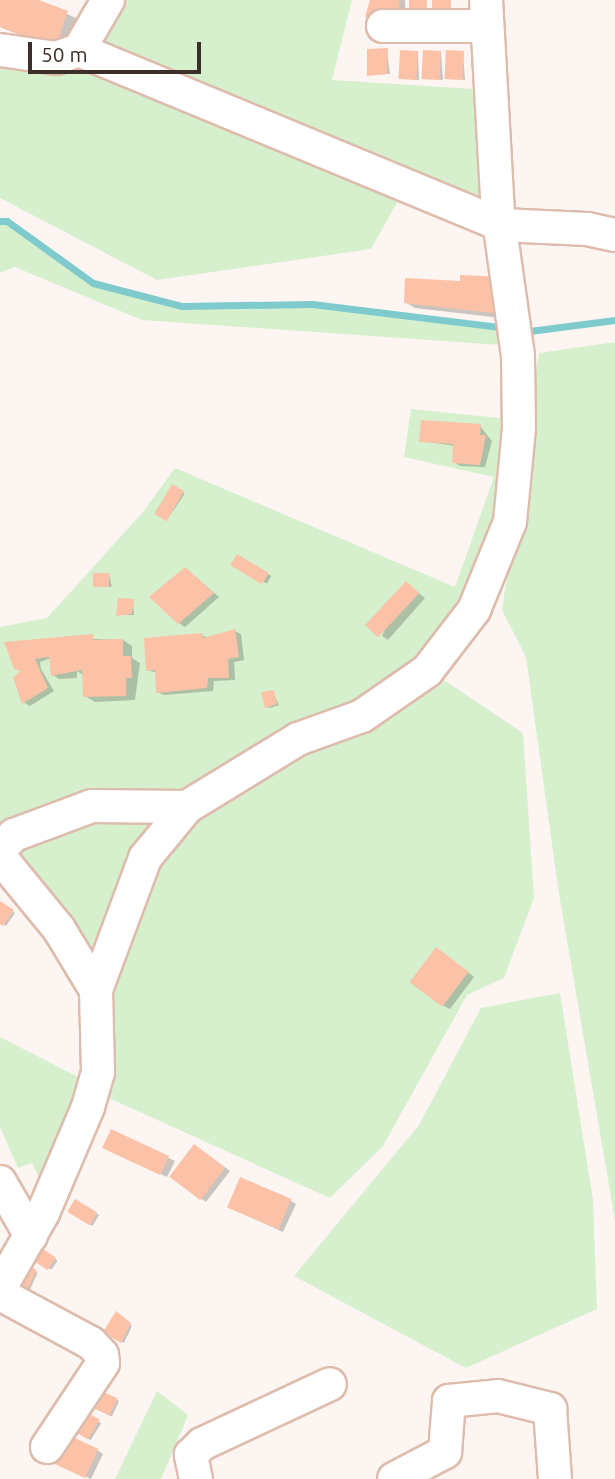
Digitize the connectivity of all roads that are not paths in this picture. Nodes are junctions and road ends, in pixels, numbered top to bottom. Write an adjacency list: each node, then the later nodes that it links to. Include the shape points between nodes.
1 (108, 0): 5 (street)
2 (486, 13): 3 (street); 6 (street)
3 (383, 26)
4 (0, 50): 5 (street, via 56,58)
5 (79, 50): 6 (street)
6 (501, 225): 7 (street, via 587,229); 8 (street, via 514,312 519,428 510,522 474,610 427,671 362,716 298,739)
7 (615, 235)
8 (187, 807): 9 (street, via 92,806 14,835); 11 (street, via 145,858)
9 (0, 849)
10 (0, 857): 11 (street, via 59,929)
11 (96, 990): 13 (street, via 98,1072)
12 (0, 1182): 13 (street)
13 (41, 1222): 14 (street)
14 (0, 1287)
15 (0, 1294): 17 (street, via 91,1343 102,1355 103,1363)
16 (330, 1384): 18 (street, via 202,1444 191,1455)
17 (47, 1447)
18 (196, 1479)
19 (394, 1479): 20 (street, via 445,1452 449,1401 480,1396 530,1401 550,1409)
20 (555, 1479)

